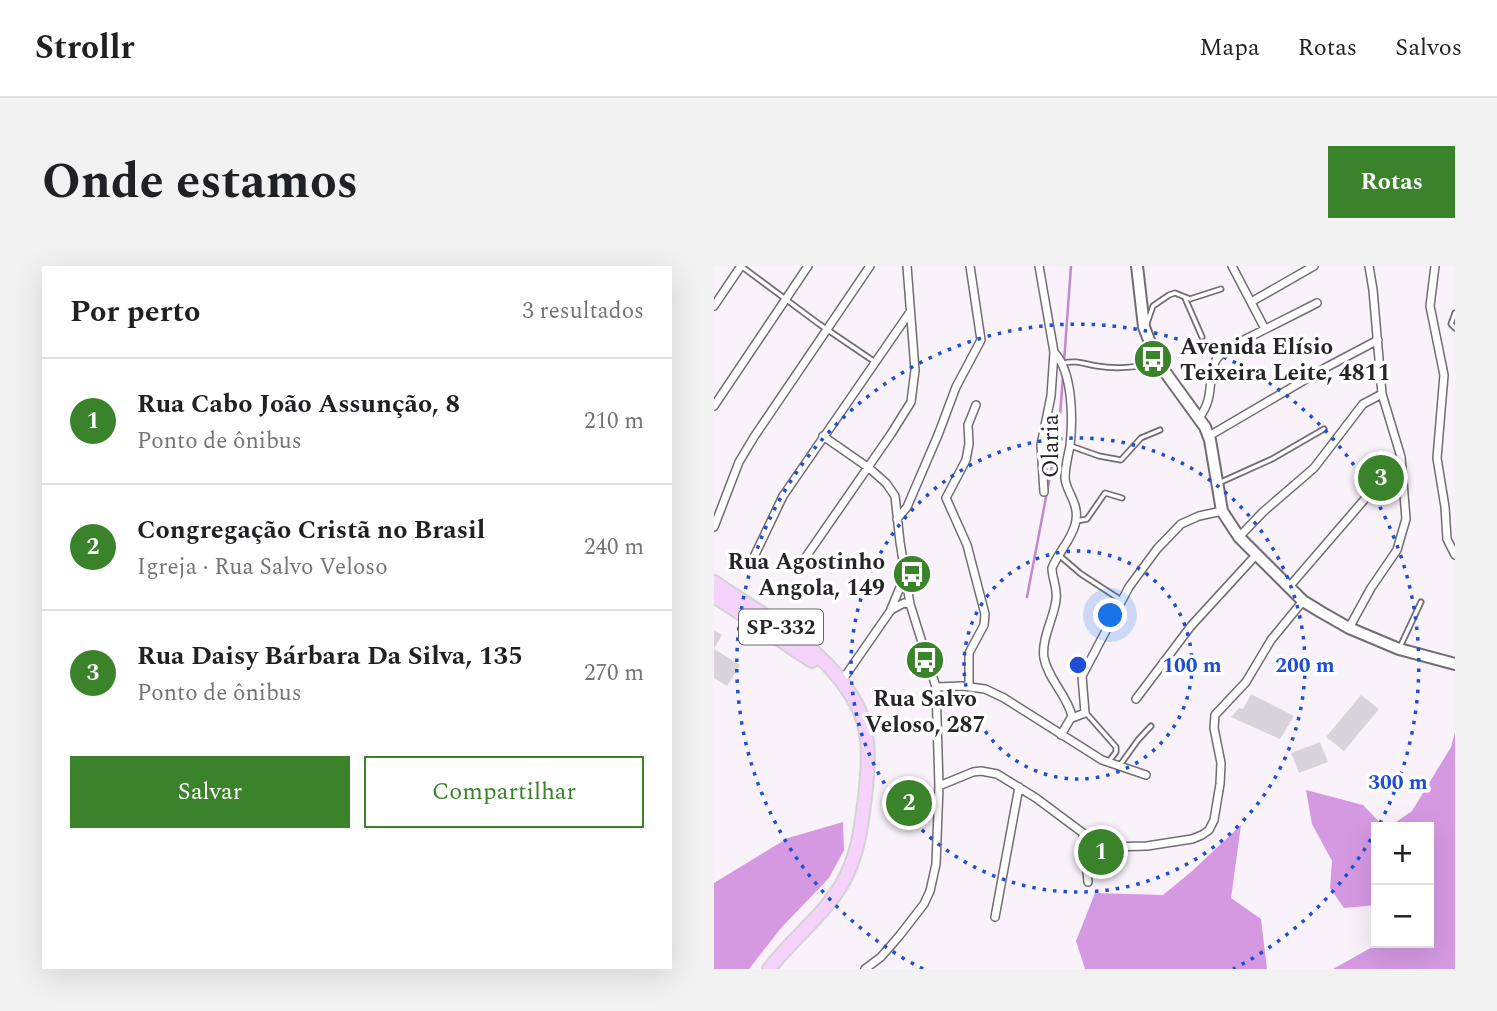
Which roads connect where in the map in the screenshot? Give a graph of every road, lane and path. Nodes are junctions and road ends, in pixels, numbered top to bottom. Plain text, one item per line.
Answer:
1 (741, 266) edge
2 (808, 266) edge
3 (870, 266) edge
4 (907, 266) edge
5 (970, 266) edge
6 (1038, 266) edge
7 (1138, 266) edge
8 (1232, 266) edge
9 (1314, 266) edge
10 (1369, 266) edge
11 (1434, 266) edge
12 (1221, 289) dead end
13 (1185, 298) junction
14 (785, 299) junction
15 (1251, 302) junction
16 (1317, 303) dead end
17 (714, 306) edge
18 (911, 312) junction
19 (1455, 313) edge
20 (1144, 327) junction
21 (1265, 329) junction
22 (1455, 329) edge
23 (827, 330) junction
24 (1202, 337) dead end
25 (1378, 340) junction
26 (1054, 352) junction
27 (1157, 361) junction
28 (875, 362) junction
29 (1063, 363) junction
30 (1382, 394) junction
31 (714, 405) edge
32 (976, 405) dead end
33 (1199, 418) junction
34 (1324, 429) dead end
35 (1160, 430) dead end
36 (823, 436) junction
37 (1209, 436) junction
38 (1070, 446) junction
39 (1401, 457) junction
40 (869, 468) junction
41 (1216, 484) junction
42 (1044, 492) dead end
43 (1122, 498) dead end
44 (1222, 511) junction
45 (897, 519) junction
46 (1076, 521) junction
47 (714, 527) edge
48 (1239, 537) junction
49 (1059, 555) junction
50 (1256, 555) junction
51 (1455, 555) edge
52 (753, 559) dead end
53 (803, 561) dead end
54 (905, 575) junction
55 (714, 582) edge
56 (1289, 587) junction
57 (714, 596) edge
58 (1121, 600) junction
59 (1303, 601) junction
60 (1421, 602) dead end
61 (910, 604) junction
62 (891, 610) junction
63 (1349, 628) junction
64 (1399, 649) junction
65 (1455, 664) edge
66 (841, 682) junction
67 (969, 686) junction
68 (936, 687) junction
69 (1136, 699) dead end
70 (1085, 712) junction
71 (1072, 718) junction
72 (1151, 726) dead end
73 (1061, 735) junction
74 (1108, 762) junction
75 (1119, 767) junction
76 (1146, 775) dead end
77 (939, 786) junction
78 (1019, 787) junction
79 (1083, 833) junction
80 (1088, 882) dead end
81 (995, 917) dead end
82 (769, 969) edge
83 (865, 969) edge

1 - 14 lane
1 - 17 street
2 - 14 street
3 - 23 street
4 - 18 street
5 - 45 street
6 - 26 street
7 - 20 main road
8 - 15 street
9 - 15 street
10 - 25 street
11 - 51 street
12 - 13 lane
13 - 20 lane
13 - 24 lane
14 - 23 lane
14 - 31 street
15 - 21 street
16 - 21 street
18 - 28 street
18 - 40 street
19 - 22 lane
20 - 27 main road
21 - 33 street
23 - 28 lane
23 - 47 street
25 - 30 street
25 - 37 street
26 - 29 street
26 - 42 street
27 - 29 lane
27 - 33 main road
28 - 36 street
29 - 38 street, Olaria
30 - 39 street
30 - 48 street
32 - 67 street
33 - 37 main road
34 - 41 lane
35 - 38 lane
36 - 40 street
36 - 52 street
37 - 41 main road
38 - 46 street, Olaria
39 - 56 street
39 - 63 street
40 - 45 street
40 - 53 street
41 - 44 main road
43 - 46 lane
44 - 48 main road
44 - 58 street
45 - 54 street
46 - 49 street
48 - 50 main road
49 - 58 lane
49 - 71 street
50 - 56 main road
50 - 69 street
54 - 61 street
54 - 62 street
55 - 66 main road, SP-332
56 - 59 main road
57 - 66 main road, SP-332
58 - 70 street
59 - 63 main road
59 - 79 street
60 - 64 lane
61 - 62 street
61 - 68 street
62 - 66 street
63 - 64 main road
64 - 65 main road
66 - 82 main road, SP-332
67 - 68 street
67 - 73 street
68 - 77 street
70 - 71 street
70 - 74 lane
71 - 73 street
72 - 75 lane
73 - 74 street
74 - 75 street
75 - 76 street
77 - 78 street
77 - 83 street
78 - 79 street
78 - 81 street
79 - 80 street

